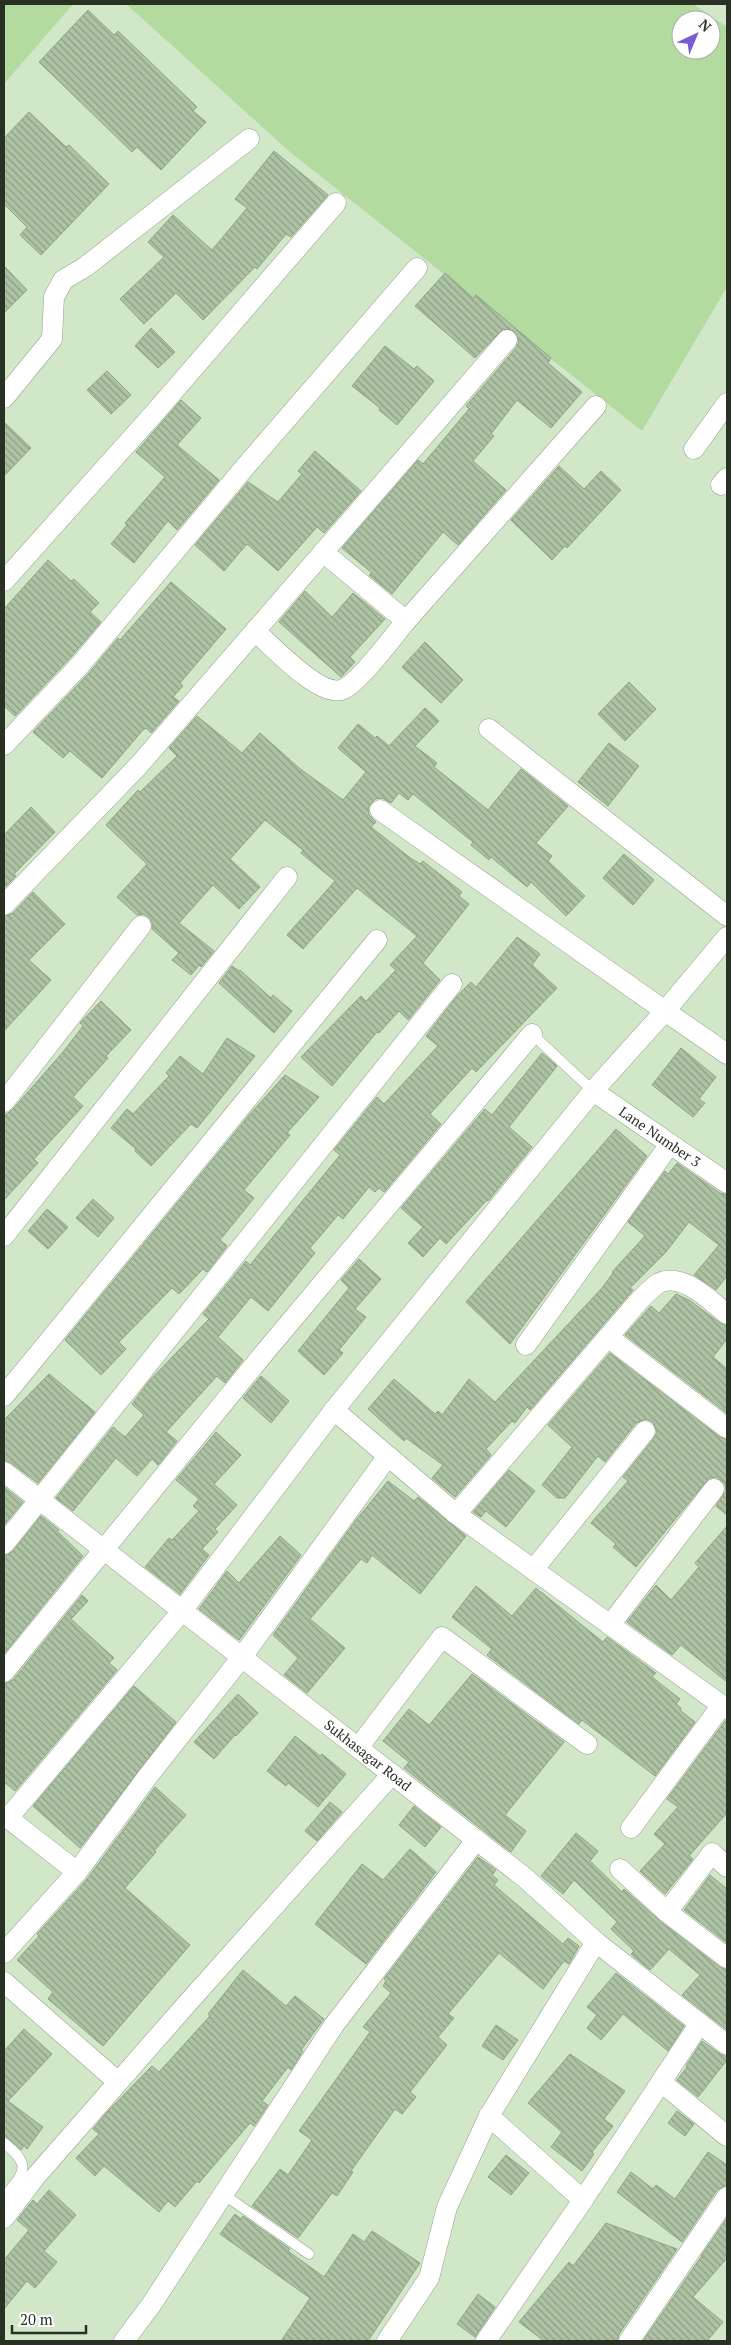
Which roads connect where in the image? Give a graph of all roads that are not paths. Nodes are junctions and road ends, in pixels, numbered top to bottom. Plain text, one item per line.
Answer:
1 (249, 138) dead end
2 (336, 203) dead end
3 (417, 268) dead end
4 (507, 340) dead end
5 (4, 398) edge
6 (727, 403) edge
7 (596, 406) dead end
8 (694, 449) dead end
9 (323, 552) junction
10 (4, 581) edge
11 (406, 621) junction
12 (255, 631) junction
13 (489, 729) dead end
14 (4, 745) edge
15 (380, 810) dead end
16 (287, 878) dead end
17 (4, 905) edge
18 (727, 916) edge
19 (141, 926) dead end
20 (727, 937) edge
21 (377, 940) dead end
22 (452, 984) dead end
23 (665, 1010) junction
24 (532, 1034) joint
25 (727, 1054) edge
26 (593, 1091) junction
27 (4, 1102) edge
28 (670, 1144) junction
29 (727, 1183) edge
30 (4, 1236) edge
31 (727, 1314) edge
32 (608, 1337) junction
33 (526, 1346) dead end
34 (4, 1396) edge
35 (334, 1410) junction
36 (727, 1428) edge
37 (645, 1431) dead end
38 (388, 1456) junction
39 (4, 1472) edge
40 (714, 1489) dead end
41 (40, 1501) junction
42 (456, 1514) junction
43 (4, 1544) edge
44 (103, 1549) junction
45 (533, 1570) junction
46 (182, 1611) junction
47 (610, 1625) junction
48 (242, 1658) junction
49 (4, 1672) edge
50 (725, 1707) edge
51 (587, 1744) dead end
52 (358, 1748) junction
53 (392, 1774) junction
54 (6, 1817) edge
55 (631, 1828) dead end
56 (476, 1840) junction
57 (727, 1867) edge
58 (620, 1869) dead end
59 (77, 1872) junction
60 (667, 1912) junction
61 (596, 1942) junction
62 (4, 1953) edge
63 (727, 1958) edge
64 (4, 1982) edge
65 (700, 2023) junction
66 (727, 2045) edge
67 (118, 2082) junction
68 (661, 2082) junction
69 (489, 2116) junction
70 (727, 2136) edge
71 (4, 2142) edge
72 (223, 2194) junction
73 (4, 2197) edge
74 (727, 2197) edge
75 (583, 2200) junction
76 (4, 2218) edge
77 (309, 2254) dead end
78 (124, 2341) edge
79 (387, 2341) edge
80 (486, 2341) edge
81 (629, 2341) edge

1 - 5 street
2 - 10 street
3 - 14 street
4 - 9 street
6 - 8 street
7 - 11 street
9 - 11 street
9 - 12 street
11 - 12 street
12 - 17 street
13 - 18 street
15 - 23 street
16 - 30 street
19 - 27 street
20 - 23 street
21 - 34 street
22 - 41 street
23 - 25 street
23 - 26 street
24 - 26 lane
24 - 44 street
26 - 28 street, Lane Number 3
26 - 35 street
28 - 29 street, Lane Number 3
28 - 33 street
31 - 32 street
32 - 36 street
32 - 42 street
35 - 38 street
35 - 46 street
37 - 45 street
38 - 42 street
38 - 48 street
39 - 41 street, Sukhasagar Road
40 - 47 street
41 - 43 street
41 - 44 street, Sukhasagar Road
42 - 45 street
44 - 46 street, Sukhasagar Road
44 - 49 street
45 - 47 street
46 - 48 street, Sukhasagar Road
46 - 54 street
47 - 50 street
48 - 52 street, Sukhasagar Road
48 - 59 street
50 - 55 street
51 - 52 street
52 - 53 street, Sukhasagar Road
53 - 56 street, Sukhasagar Road
53 - 67 street
54 - 59 street
56 - 61 street, Sukhasagar Road
56 - 72 street
57 - 60 street
58 - 60 street
59 - 62 street
60 - 63 street
61 - 65 street, Sukhasagar Road
61 - 69 street
64 - 67 street
65 - 66 street, Sukhasagar Road
65 - 68 street
67 - 76 street
68 - 70 street
68 - 75 street
69 - 75 street
69 - 79 street
71 - 73 lane
72 - 77 lane
72 - 78 street
74 - 81 street
75 - 80 street

